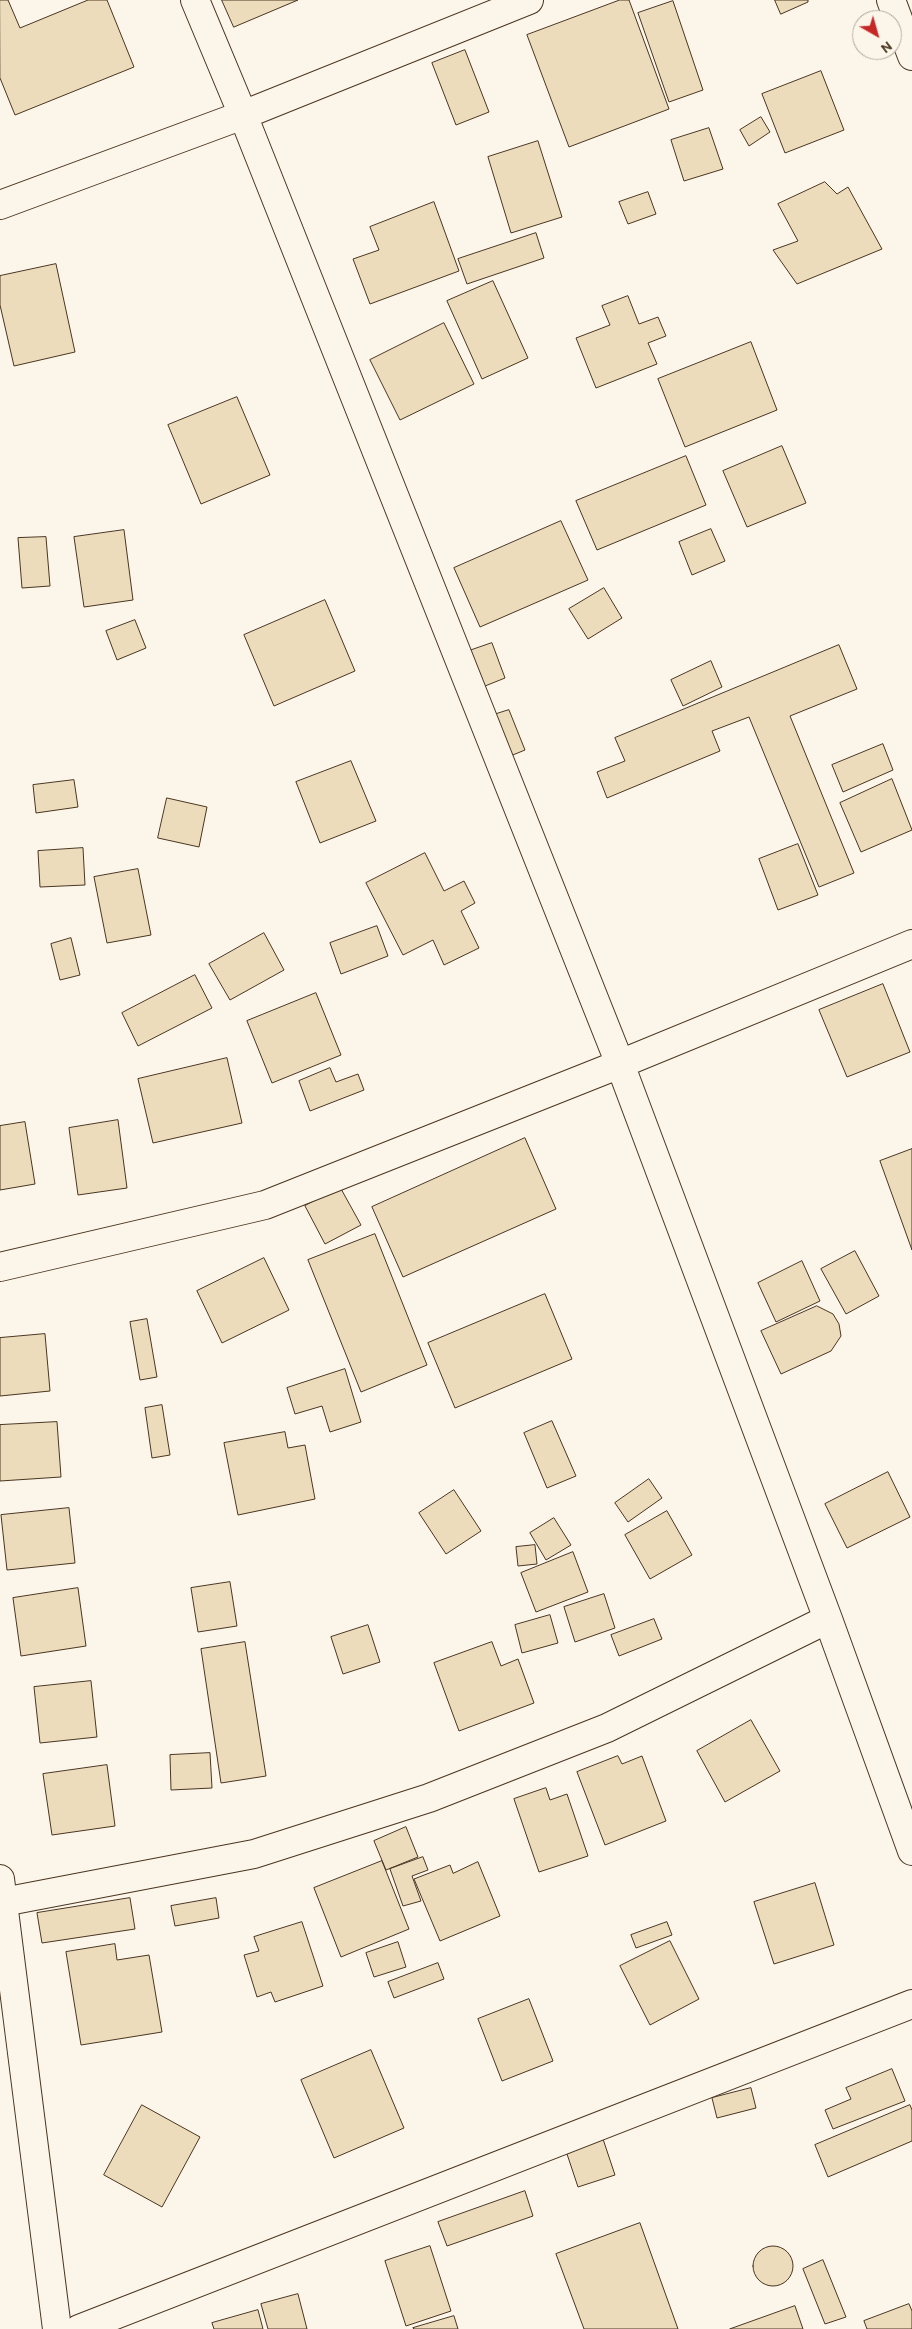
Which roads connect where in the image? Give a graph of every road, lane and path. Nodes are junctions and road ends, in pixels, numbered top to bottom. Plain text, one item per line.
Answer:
1 (195, 0) edge
2 (529, 0) edge
3 (891, 0) edge
4 (912, 56) edge
5 (243, 115) junction
6 (0, 205) edge
7 (912, 944) edge
8 (620, 1064) junction
9 (0, 1267) edge
10 (828, 1619) junction
11 (912, 1851) edge
12 (2, 1890) edge
13 (912, 2004) edge
14 (57, 2329) edge
15 (79, 2329) edge

1 - 5 street
2 - 5 street
3 - 4 street
5 - 6 street
5 - 8 street
7 - 8 street
8 - 9 street
8 - 10 street
10 - 11 street
10 - 12 street
12 - 14 street
13 - 15 street

